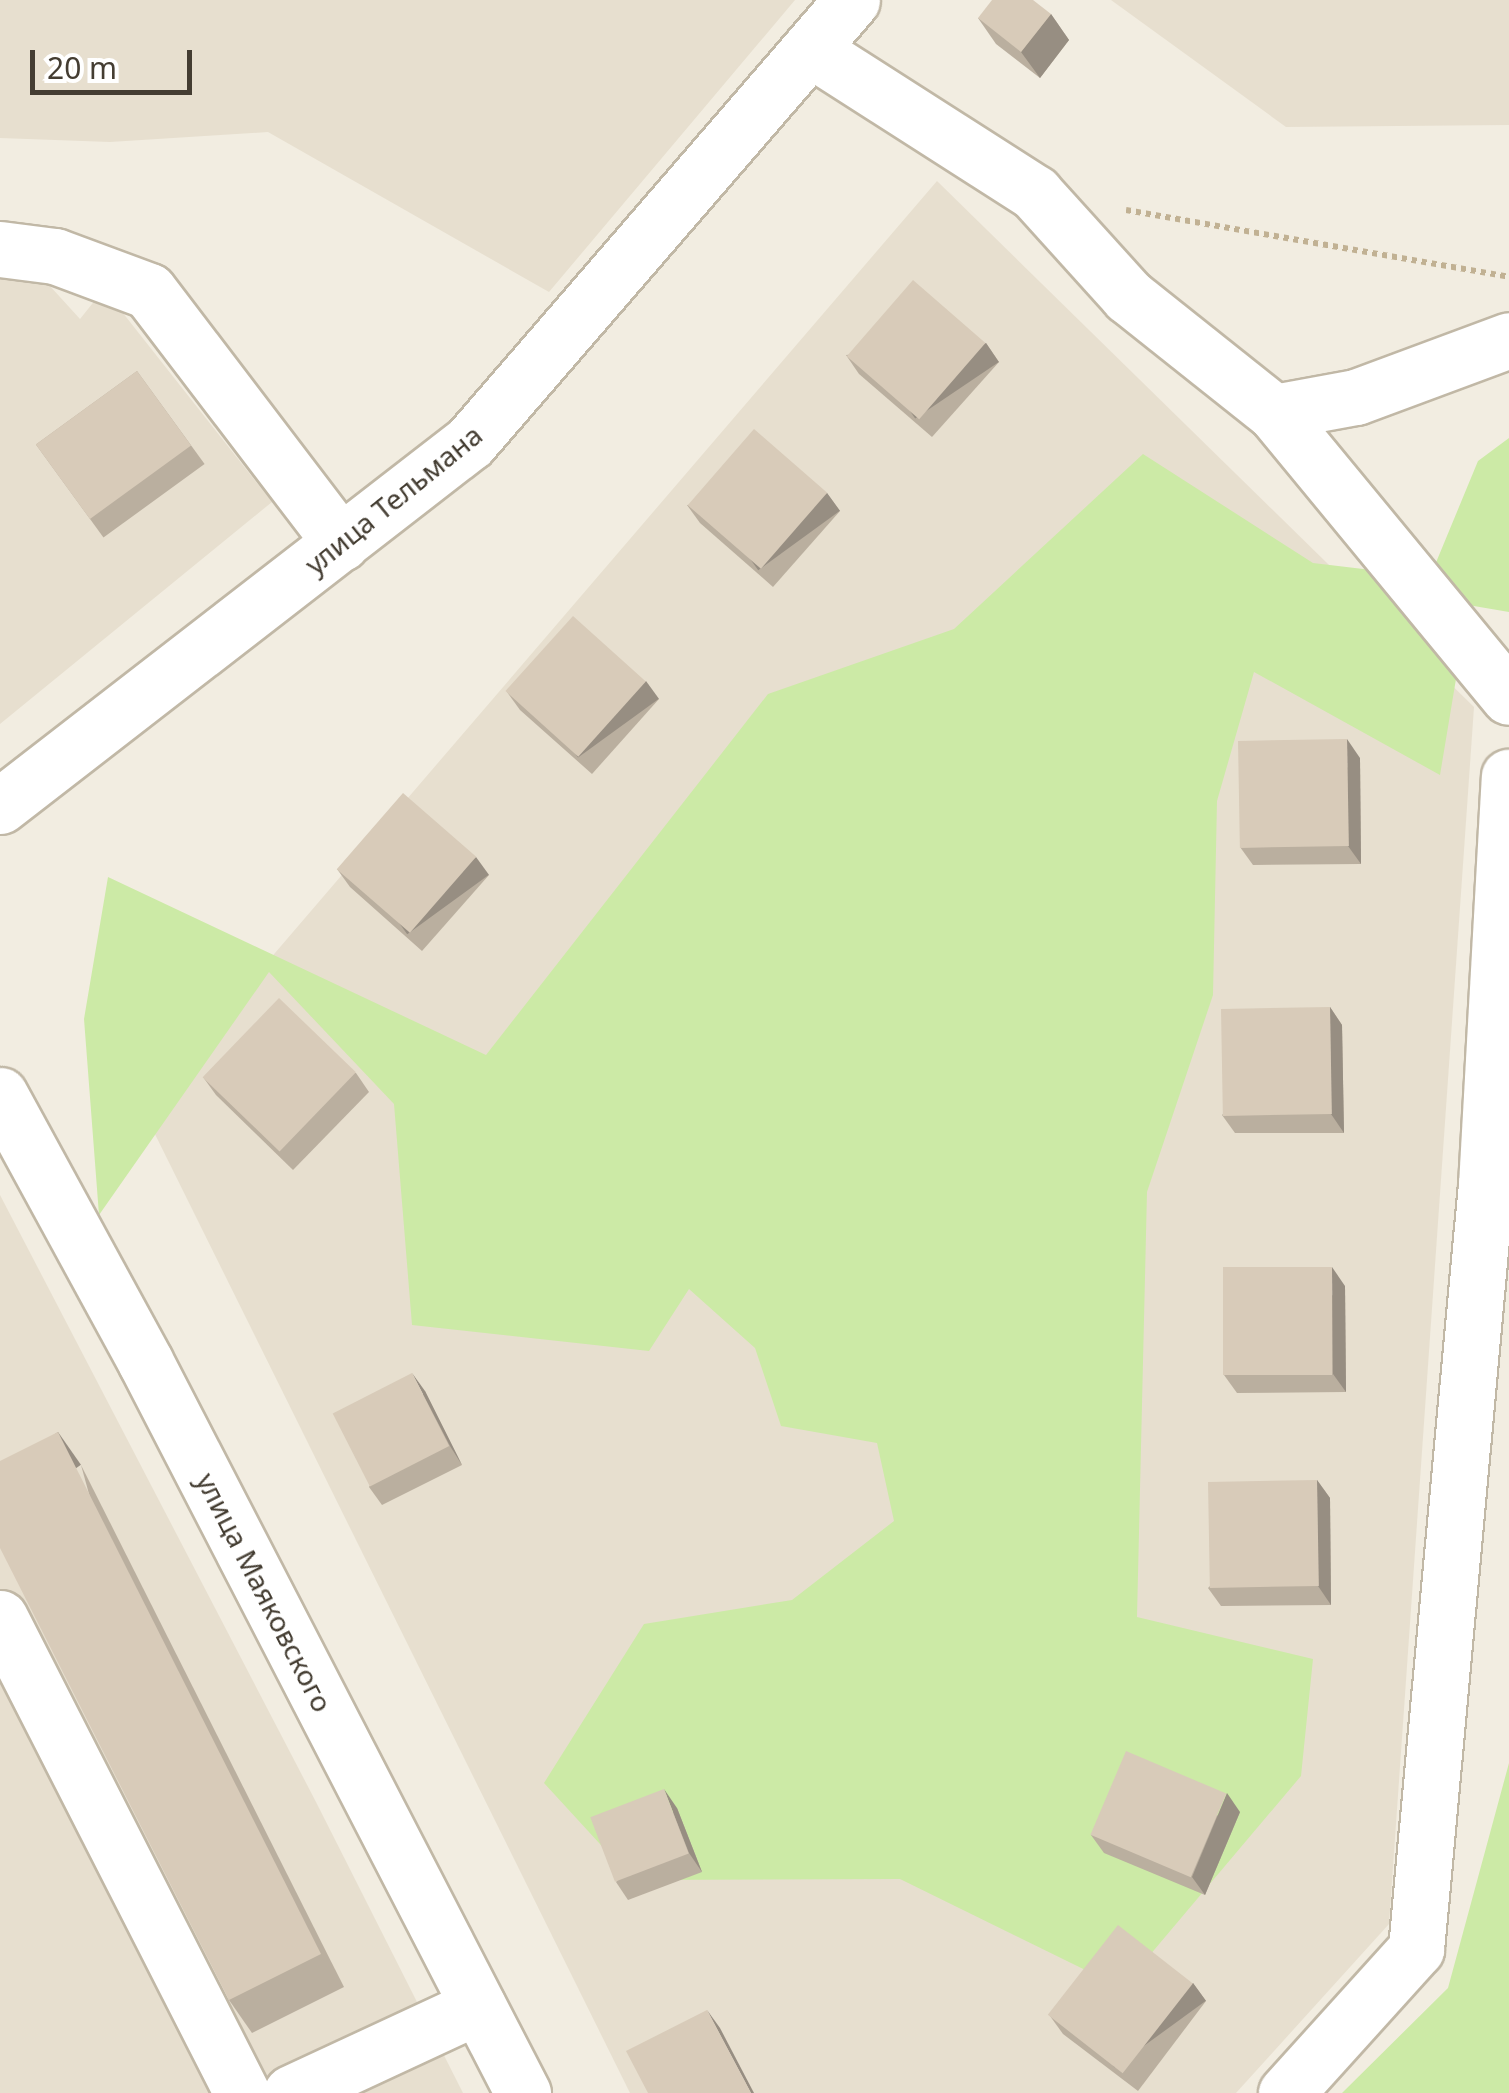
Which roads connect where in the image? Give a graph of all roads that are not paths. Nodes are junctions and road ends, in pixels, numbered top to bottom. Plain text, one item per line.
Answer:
1 (852, 0) edge
2 (810, 50) junction
3 (0, 249) edge
4 (1509, 340) edge
5 (1274, 412) junction
6 (341, 543) junction
7 (1509, 697) edge
8 (1509, 778) edge
9 (0, 806) edge
10 (0, 1095) edge
11 (0, 1618) edge
12 (478, 2006) junction
13 (242, 2093) edge
14 (291, 2093) edge
15 (523, 2093) edge
16 (1286, 2093) edge

1 - 2 street, улица Тельмана
2 - 5 street
2 - 6 street, улица Тельмана
3 - 6 street
4 - 5 street
5 - 7 street
6 - 9 street, улица Тельмана
8 - 16 street
10 - 12 street, улица Маяковского
11 - 13 street
12 - 14 street
12 - 15 street, улица Маяковского

